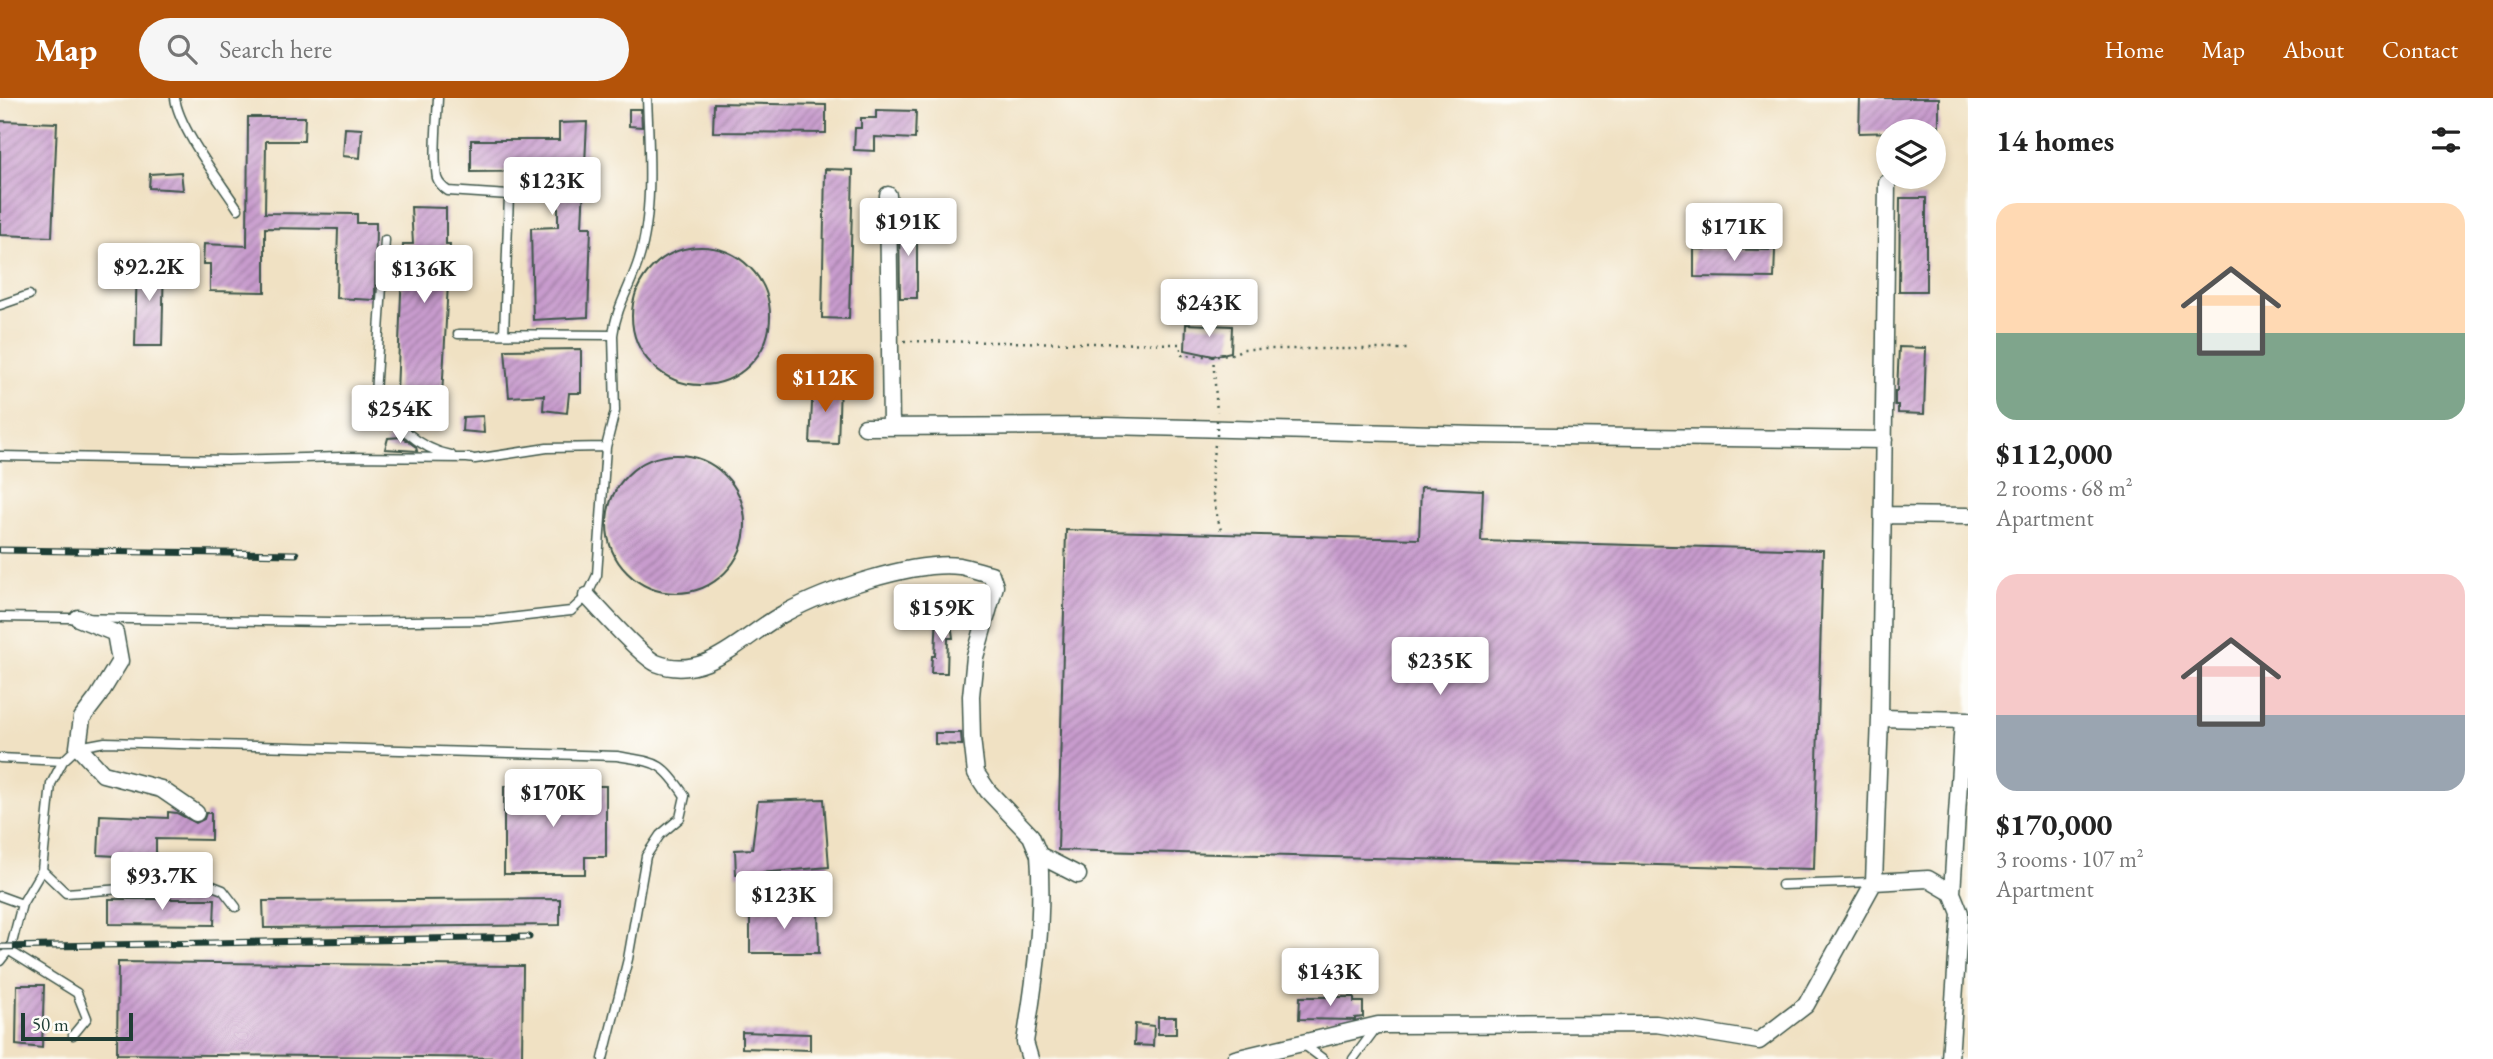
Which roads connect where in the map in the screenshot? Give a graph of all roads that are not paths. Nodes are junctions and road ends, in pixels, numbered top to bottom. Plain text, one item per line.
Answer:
1 (175, 98) edge
2 (438, 98) edge
3 (647, 98) edge
4 (1887, 189) edge
5 (888, 195) dead end
6 (238, 209) dead end
7 (385, 240) dead end
8 (29, 295) dead end
9 (0, 305) edge
10 (458, 334) dead end
11 (504, 334) junction
12 (614, 335) junction
13 (865, 427) dead end
14 (891, 427) junction
15 (1884, 440) junction
16 (606, 447) junction
17 (0, 456) edge
18 (471, 458) junction
19 (1883, 514) junction
20 (1968, 516) edge
21 (587, 596) junction
22 (0, 617) edge
23 (78, 618) junction
24 (1881, 718) junction
25 (1966, 720) edge
26 (78, 747) junction
27 (0, 758) edge
28 (63, 761) junction
29 (195, 813) dead end
30 (1039, 855) junction
31 (42, 870) junction
32 (1078, 875) dead end
33 (1874, 882) junction
34 (1782, 885) dead end
35 (1952, 893) junction
36 (0, 896) edge
37 (22, 904) junction
38 (236, 908) dead end
39 (8, 950) junction
40 (0, 961) edge
41 (1378, 1025) junction
42 (73, 1035) dead end
43 (1301, 1043) junction
44 (603, 1059) edge
45 (1030, 1059) edge
46 (1235, 1059) edge
47 (1323, 1059) edge
48 (1353, 1059) edge
49 (1950, 1059) edge

1 - 6 lane
2 - 11 lane
3 - 12 lane
4 - 15 street
5 - 14 street
7 - 18 lane
8 - 9 lane
10 - 11 lane
11 - 12 lane
12 - 16 lane
13 - 14 street
14 - 15 street
15 - 19 street
16 - 18 lane
16 - 21 lane
17 - 18 lane
19 - 20 street
19 - 24 street
21 - 23 lane
21 - 30 street
22 - 23 lane
23 - 26 street
24 - 25 street
24 - 33 street
25 - 35 street
26 - 28 lane
26 - 29 street
26 - 44 lane
27 - 28 lane
28 - 31 lane
30 - 32 street
30 - 45 street
31 - 37 lane
31 - 38 lane
33 - 34 lane
33 - 35 street
33 - 41 street
35 - 49 street
36 - 37 lane
37 - 39 lane
39 - 40 lane
39 - 42 lane
41 - 43 street
41 - 48 lane
43 - 46 street
43 - 47 lane

